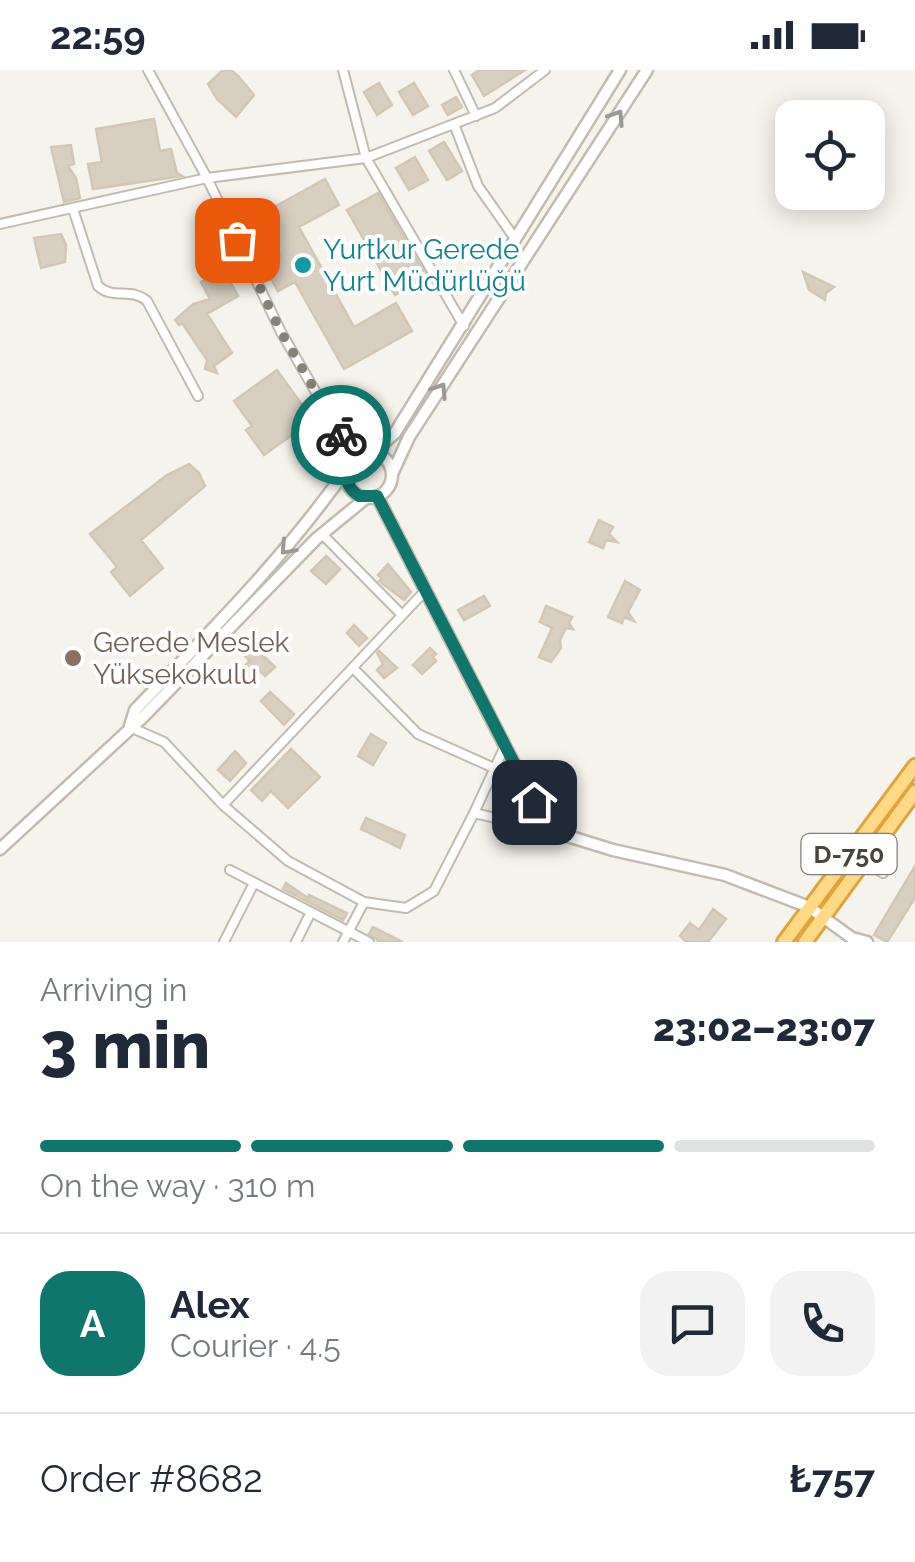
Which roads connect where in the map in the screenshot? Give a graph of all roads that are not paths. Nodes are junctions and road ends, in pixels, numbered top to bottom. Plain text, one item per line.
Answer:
1 (148, 70) edge
2 (343, 70) edge
3 (454, 70) edge
4 (545, 70) edge
5 (620, 70) edge
6 (647, 70) edge
7 (476, 116) junction
8 (454, 124) junction
9 (366, 158) junction
10 (207, 178) junction
11 (72, 209) junction
12 (0, 224) edge
13 (516, 240) junction
14 (464, 326) junction
15 (198, 396) dead end
16 (373, 452) junction
17 (354, 458) junction
18 (346, 470) junction
19 (392, 474) junction
20 (372, 497) junction
21 (322, 534) junction
22 (426, 591) junction
23 (402, 616) junction
24 (353, 668) junction
25 (130, 727) junction
26 (505, 746) junction
27 (915, 766) edge
28 (494, 768) junction
29 (915, 792) edge
30 (223, 805) junction
31 (474, 812) junction
32 (548, 830) junction
33 (0, 850) edge
34 (864, 861) junction
35 (230, 870) dead end
36 (883, 873) dead end
37 (254, 883) junction
38 (364, 902) junction
39 (809, 907) junction
40 (311, 912) junction
41 (822, 918) junction
42 (349, 932) junction
43 (224, 942) edge
44 (296, 942) edge
45 (344, 942) edge
46 (369, 942) edge
47 (784, 942) edge
48 (805, 942) edge
49 (867, 942) edge

1 - 10 street
2 - 9 street
3 - 7 street
4 - 7 street
5 - 13 street
19 -> 6 street
7 - 8 street
8 - 9 street
8 - 13 street
9 - 10 street
9 - 14 street
10 - 11 street
10 - 17 street
11 - 12 street
11 - 15 street
13 - 14 street
14 - 16 street
16 - 17 street
16 - 19 street
17 - 18 street
18 - 20 street
18 -> 25 street
19 - 20 street
20 - 21 street
20 - 22 street
21 - 23 street
21 - 25 street
22 - 23 street
22 - 26 street
23 - 24 street
24 - 28 street
24 - 30 street
25 - 30 street
25 - 33 street
26 - 28 street
26 - 32 street
27 - 39 highway, D-750
28 - 31 street
29 - 34 highway
30 - 38 street
31 - 32 street
31 - 38 street
32 - 39 street
34 - 36 street
34 - 41 highway
35 - 37 street
37 - 40 street
37 - 43 street
38 - 42 street
39 - 41 street
39 - 47 highway, D-750
40 - 42 street
40 - 44 street
41 - 48 highway
41 - 49 street
42 - 45 street
42 - 46 street

